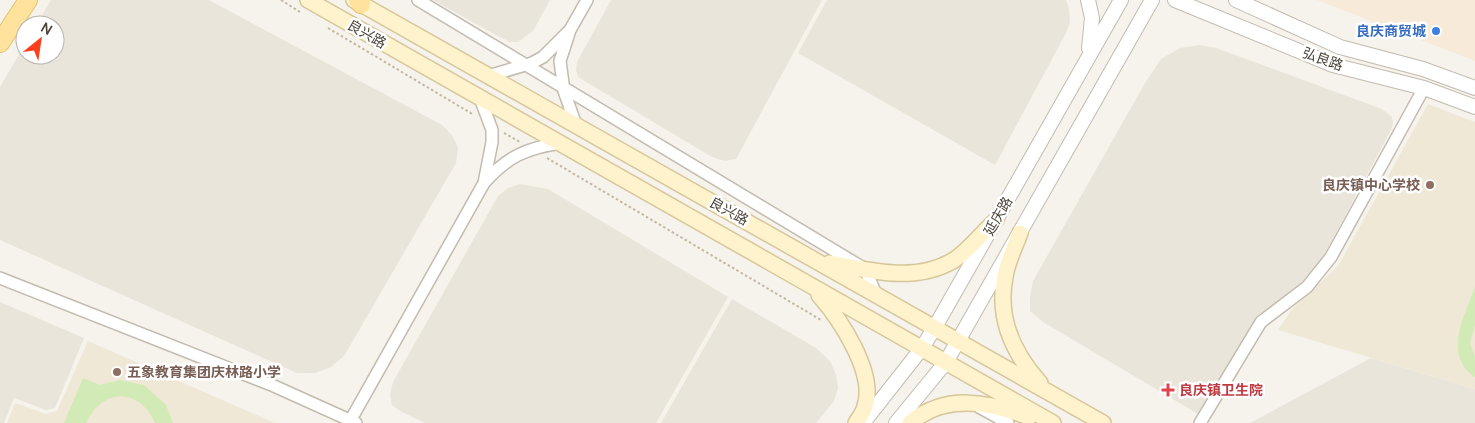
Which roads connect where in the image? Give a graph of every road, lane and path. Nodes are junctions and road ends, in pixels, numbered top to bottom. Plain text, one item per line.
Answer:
1 (28, 0) edge
2 (281, 0) edge
3 (418, 0) edge
4 (586, 0) edge
5 (1088, 0) edge
6 (1121, 0) edge
7 (1152, 0) edge
8 (1175, 0) edge
9 (1236, 0) edge
10 (357, 1) edge
11 (307, 7) edge
12 (323, 25) dead end
13 (570, 30) junction
14 (0, 43) edge
15 (1086, 62) junction
16 (526, 65) junction
17 (488, 76) junction
18 (564, 88) junction
19 (1424, 88) junction
20 (1475, 88) edge
21 (480, 98) junction
22 (1475, 107) edge
23 (490, 124) junction
24 (576, 125) junction
25 (560, 144) junction
26 (532, 149) junction
27 (484, 182) junction
28 (996, 220) junction
29 (1020, 233) junction
30 (816, 260) junction
31 (865, 269) junction
32 (0, 278) edge
33 (812, 286) junction
34 (876, 294) junction
35 (823, 322) dead end
36 (935, 327) junction
37 (958, 341) junction
38 (922, 348) junction
39 (946, 362) junction
40 (1047, 391) junction
41 (970, 402) junction
42 (352, 422) edge
43 (856, 423) edge
44 (864, 423) edge
45 (896, 423) edge
46 (910, 423) edge
47 (1008, 423) edge
48 (1044, 423) edge
49 (1053, 423) edge
50 (1103, 423) edge
51 (1200, 423) edge

1 - 14 main road
2 - 11 path
3 - 16 street
4 - 13 street
5 - 15 street
6 - 15 street, 延庆路
7 - 29 street, 延庆路
8 - 19 street, 弘良路
9 - 20 street, 弘良路
10 - 17 main road, 良兴路
11 - 21 main road, 良兴路
12 - 23 path
13 - 16 street
13 - 18 street
15 - 28 street, 延庆路
16 - 17 street
16 - 18 street
17 - 24 main road, 良兴路
18 - 24 street
18 - 31 street
19 - 22 street, 弘良路
19 - 51 street
21 - 23 street
21 - 25 main road, 良兴路
23 - 26 path
23 - 27 street
24 - 30 main road, 良兴路
25 - 26 street
25 - 33 main road, 良兴路
26 - 27 street
26 - 35 path
27 - 42 street
28 - 31 main road
28 - 36 street, 延庆路
29 - 37 street, 延庆路
29 - 40 main road
30 - 31 main road
30 - 34 main road, 良兴路
31 - 34 street
32 - 42 street
33 - 38 main road, 良兴路
33 - 43 main road
34 - 36 main road, 良兴路
36 - 37 main road, 良兴路
36 - 38 street, 延庆路
37 - 39 street, 延庆路
37 - 40 main road, 良兴路
38 - 39 main road, 良兴路
38 - 44 street, 延庆路
39 - 45 street, 延庆路
39 - 49 main road, 良兴路
40 - 50 main road, 良兴路
41 - 46 main road
41 - 47 street
41 - 48 main road

